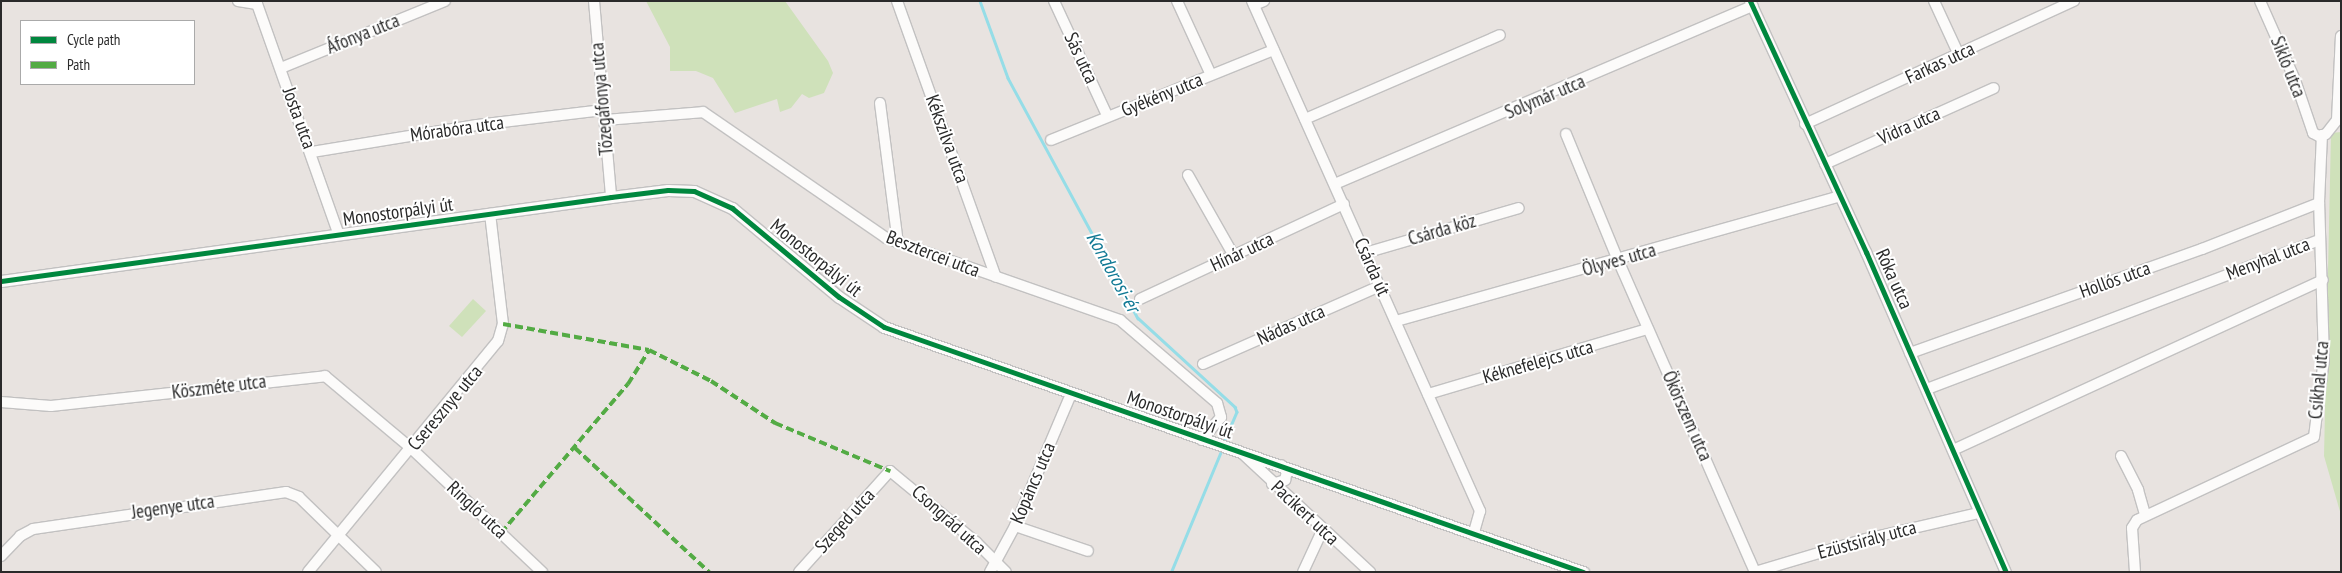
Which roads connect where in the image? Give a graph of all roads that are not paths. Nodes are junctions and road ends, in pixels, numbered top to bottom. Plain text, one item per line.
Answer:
1 (238, 1) edge
2 (445, 1) edge
3 (594, 1) edge
4 (898, 1) edge
5 (1054, 1) edge
6 (1177, 1) edge
7 (1934, 1) edge
8 (2074, 1) edge
9 (2260, 1) edge
10 (257, 3) edge
11 (1257, 3) edge
12 (1752, 4) edge
13 (1500, 35) dead end
14 (2341, 36) edge
15 (1274, 50) junction
16 (1959, 55) junction
17 (281, 68) junction
18 (1211, 76) junction
19 (1994, 88) dead end
20 (880, 103) dead end
21 (604, 115) junction
22 (1107, 115) junction
23 (1305, 119) junction
24 (1805, 124) junction
25 (2337, 127) edge
26 (1566, 134) dead end
27 (2318, 134) junction
28 (1052, 140) dead end
29 (312, 152) junction
30 (1825, 164) junction
31 (1188, 175) dead end
32 (1335, 184) junction
33 (1840, 196) junction
34 (611, 197) junction
35 (2319, 203) junction
36 (1344, 204) junction
37 (1519, 208) dead end
38 (490, 214) junction
39 (339, 235) junction
40 (2319, 240) junction
41 (898, 244) junction
42 (1365, 252) junction
43 (1234, 256) junction
44 (1618, 260) junction
45 (996, 277) junction
46 (2323, 280) junction
47 (1, 281) edge
48 (1380, 286) junction
49 (1140, 299) dead end
50 (1396, 321) junction
51 (1648, 330) junction
52 (1910, 353) junction
53 (1203, 364) dead end
54 (1927, 389) junction
55 (1071, 394) junction
56 (1428, 394) junction
57 (1, 402) edge
58 (1202, 440) junction
59 (412, 448) junction
60 (1953, 450) junction
61 (1242, 453) junction
62 (2121, 456) dead end
63 (1281, 465) junction
64 (890, 470) joint
65 (1272, 484) junction
66 (1979, 513) junction
67 (2145, 515) junction
68 (1015, 526) junction
69 (1322, 531) junction
70 (1473, 535) junction
71 (340, 536) junction
72 (1088, 551) dead end
73 (1, 556) edge
74 (993, 569) edge
75 (1369, 571) edge
76 (308, 572) edge
77 (376, 572) edge
78 (542, 572) edge
79 (799, 572) edge
80 (1006, 572) edge
81 (1303, 572) edge
82 (1583, 572) edge
83 (1755, 572) edge
84 (2006, 572) edge
85 (2135, 572) edge

1 - 10 street
2 - 17 street, Áfonya utca
3 - 21 street, Tőzegáfonya utca
4 - 45 street, Kékszilva utca
5 - 22 street, Sás utca
6 - 18 street
7 - 16 street
8 - 16 street, Farkas utca
9 - 27 street, Sikló utca
10 - 17 street, Josta utca
11 - 15 street, Csárda út
12 - 24 street, Róka utca
12 - 32 street, Solymár utca
13 - 23 street
14 - 25 street
15 - 18 street, Gyékény utca
15 - 23 street, Csárda út
16 - 24 street, Farkas utca
17 - 29 street, Josta utca
18 - 22 street, Gyékény utca
19 - 30 street, Vidra utca
20 - 41 street
21 - 29 street, Mórabóra utca
21 - 34 street, Tőzegáfonya utca
21 - 41 street, Besztercei utca
22 - 28 street, Gyékény utca
23 - 32 street, Csárda út
24 - 30 street, Róka utca
25 - 27 street
26 - 44 street, Ökörszem utca
27 - 35 street, Csíkhal utca
29 - 39 street, Josta utca
30 - 33 street, Róka utca
31 - 43 street
32 - 36 street, Csárda út
33 - 44 street, Ölyves utca
33 - 52 street, Róka utca
34 - 38 street, Monostorpályi út
34 - 55 street, Monostorpályi út
35 - 40 street, Csíkhal utca
35 - 52 street, Hollós utca
36 - 42 street, Csárda út
36 - 43 street, Hínár utca
37 - 42 street, Csárda köz
38 - 39 street, Monostorpályi út
38 - 59 street, Cseresznye utca
39 - 47 street, Monostorpályi út
40 - 46 street, Csíkhal utca
40 - 54 street, Menyhal utca
41 - 45 street, Besztercei utca
42 - 48 street, Csárda út
43 - 49 street, Hínár utca
44 - 50 street, Ölyves utca
44 - 51 street, Ökörszem utca
45 - 58 street, Besztercei utca
46 - 60 street
46 - 67 street, Csíkhal utca
48 - 50 street, Csárda út
48 - 53 street, Nádas utca
50 - 56 street, Csárda út
51 - 56 street, Kéknefelejcs utca
51 - 83 street, Ökörszem utca
52 - 54 street, Róka utca
54 - 60 street, Róka utca
55 - 58 street, Monostorpályi út
55 - 68 street, Kopáncs utca
56 - 70 street, Csárda út
57 - 59 street, Köszméte utca
58 - 61 street, Monostorpályi út
59 - 71 street, Cseresznye utca
59 - 78 street, Ringló utca
60 - 66 street, Róka utca
61 - 63 street, Monostorpályi út
61 - 65 street, Pacikert utca
62 - 67 street
63 - 65 street
63 - 70 street, Monostorpályi út
64 - 74 street, Csongrád utca
64 - 79 street, Szeged utca
65 - 69 street, Pacikert utca
66 - 83 street, Ezüstsirály utca
66 - 84 street, Róka utca
67 - 85 street
68 - 72 street
68 - 74 street, Kopáncs utca
69 - 75 street, Pacikert utca
69 - 81 street
70 - 82 street, Monostorpályi út
71 - 73 street, Jegenye utca
71 - 76 street, Cseresznye utca
71 - 77 street, Jegenye utca
74 - 80 street, Csongrád utca

